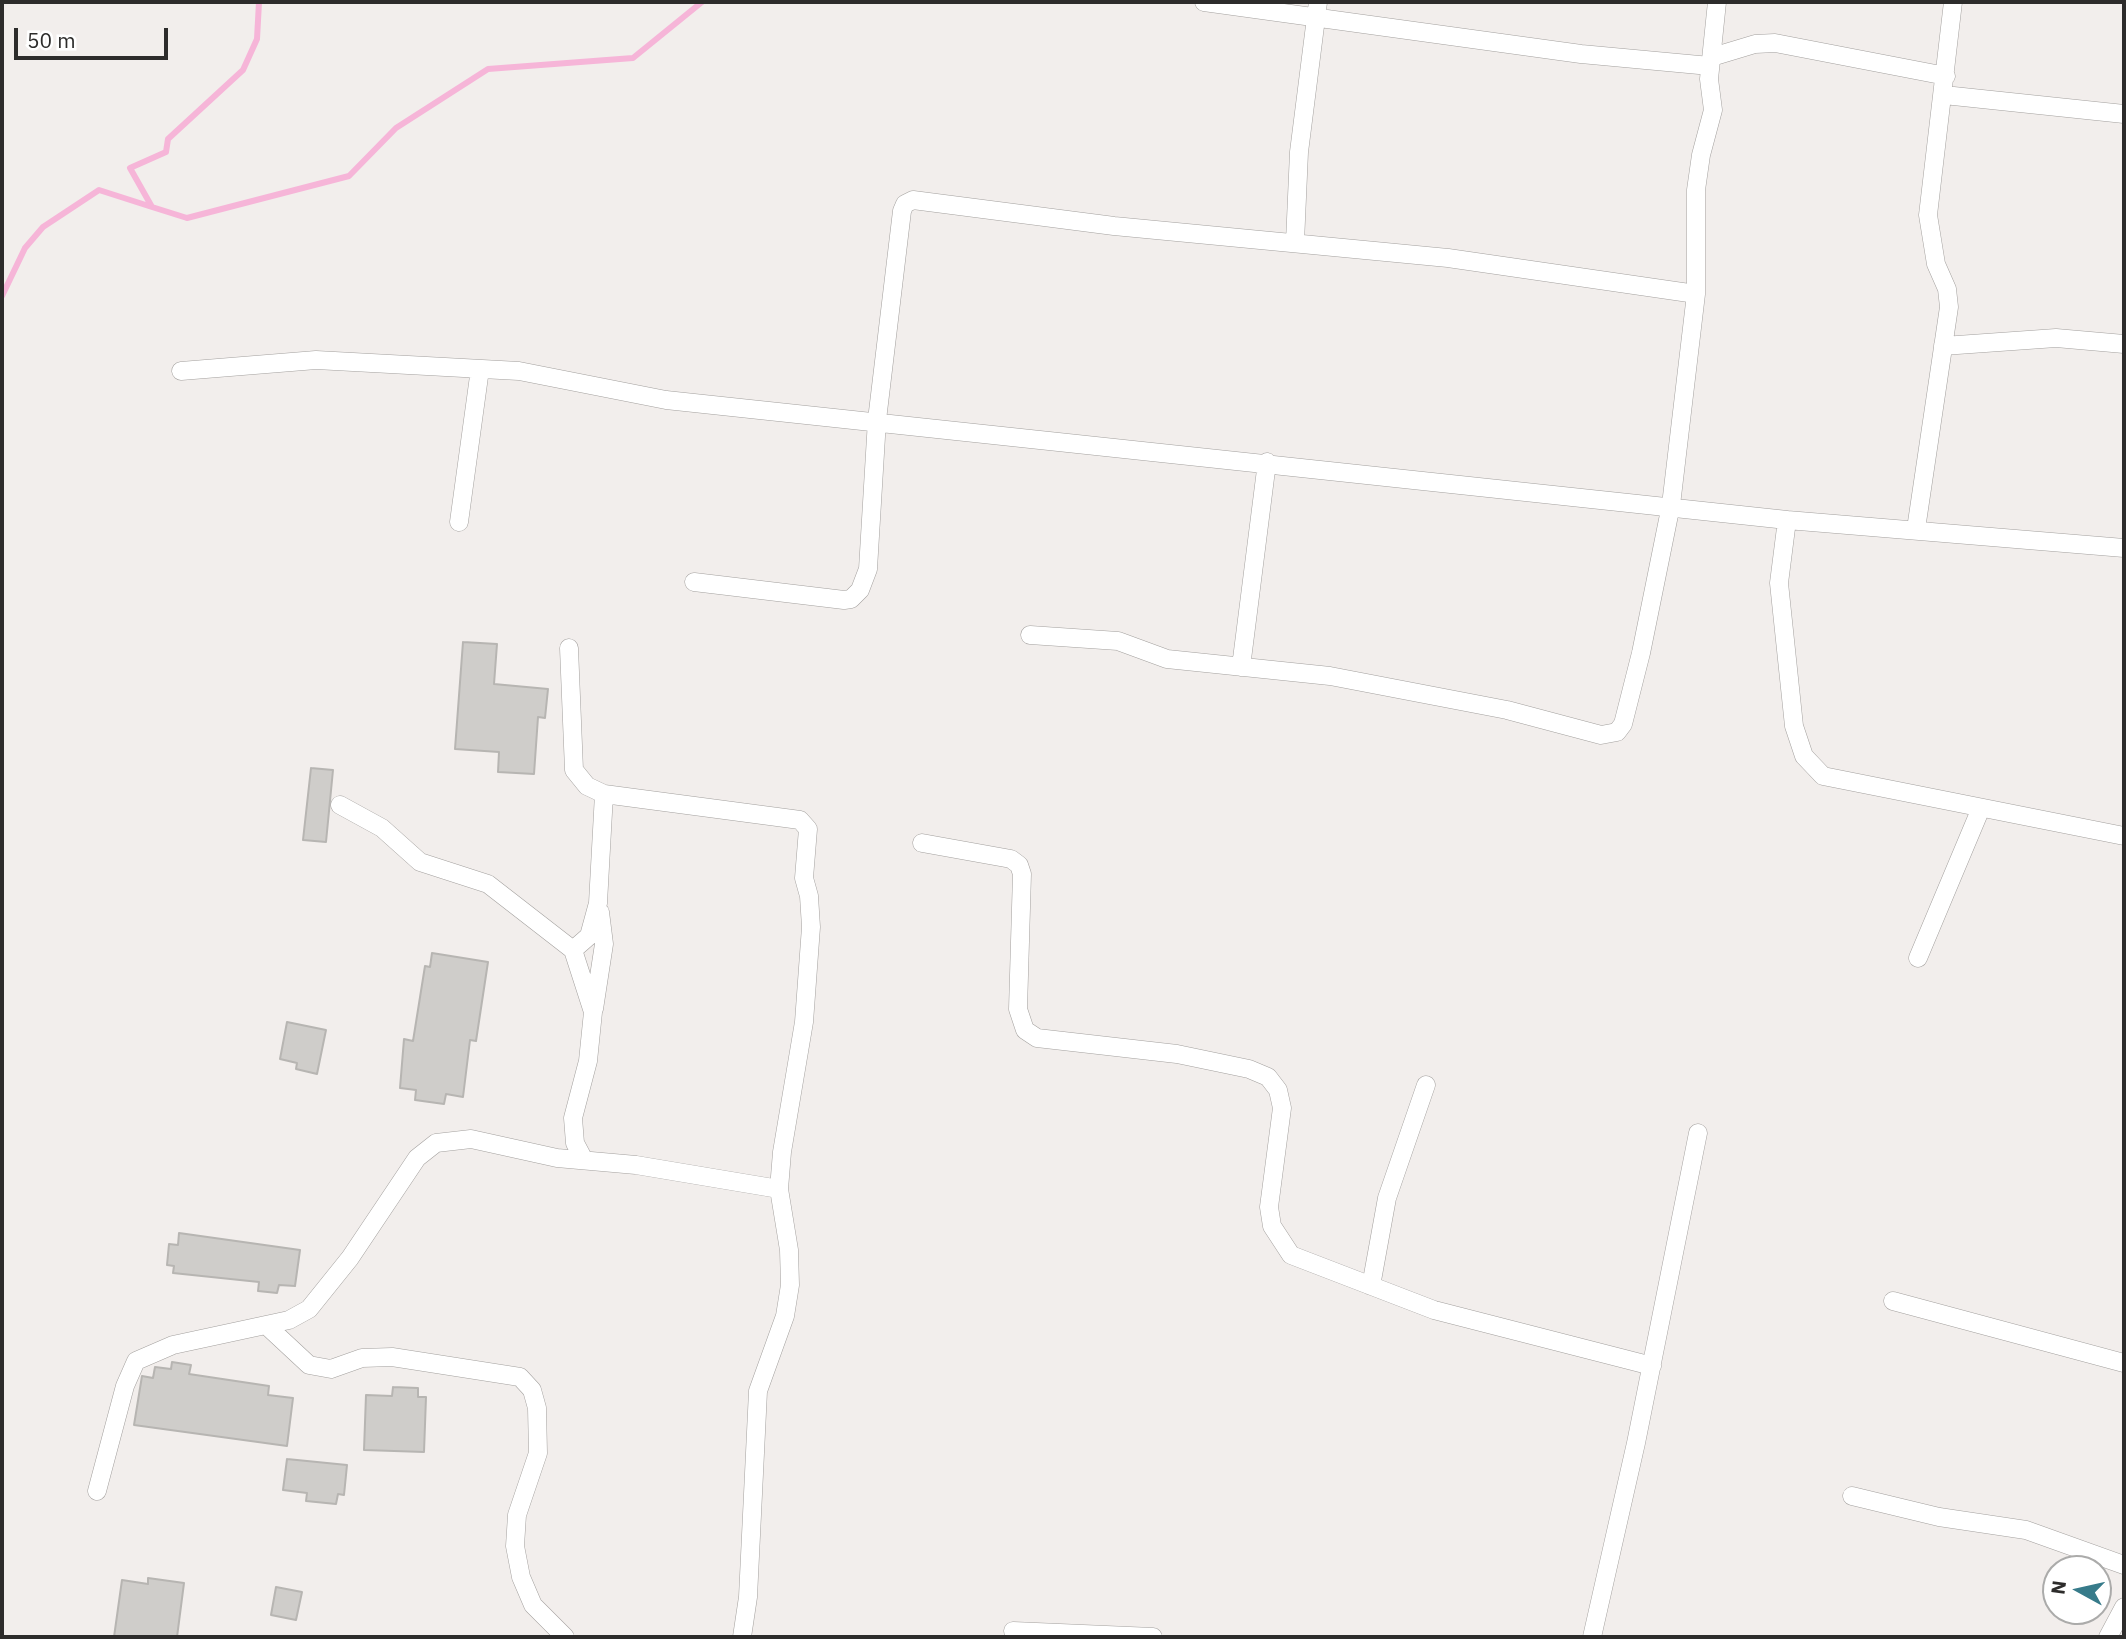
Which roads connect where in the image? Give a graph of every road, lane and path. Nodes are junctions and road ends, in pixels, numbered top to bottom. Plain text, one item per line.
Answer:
1 (1204, 2) edge
2 (1717, 2) edge
3 (1953, 2) edge
4 (1317, 10) edge
5 (1711, 62) junction
6 (1945, 76) junction
7 (1944, 96) junction
8 (2124, 114) edge
9 (1295, 242) junction
10 (1696, 294) junction
11 (2124, 344) edge
12 (1943, 345) junction
13 (480, 369) junction
14 (181, 371) dead end
15 (877, 420) junction
16 (1267, 462) junction
17 (1671, 505) junction
18 (1787, 520) junction
19 (459, 522) dead end
20 (1916, 529) junction
21 (2124, 548) edge
22 (694, 582) dead end
23 (1030, 635) dead end
24 (569, 648) dead end
25 (1241, 667) junction
26 (604, 794) junction
27 (340, 805) dead end
28 (1981, 808) junction
29 (2124, 836) edge
30 (922, 843) dead end
31 (598, 904) junction
32 (573, 950) junction
33 (1918, 957) dead end
34 (593, 1012) junction
35 (1426, 1085) dead end
36 (1698, 1133) dead end
37 (584, 1160) junction
38 (779, 1189) junction
39 (1371, 1286) junction
40 (1893, 1301) dead end
41 (266, 1325) junction
42 (2124, 1363) edge
43 (1652, 1366) junction
44 (97, 1491) dead end
45 (1852, 1496) dead end
46 (2124, 1565) edge
47 (2124, 1612) edge
48 (1013, 1631) dead end
49 (565, 1637) edge
50 (742, 1637) edge
51 (1153, 1637) edge
52 (1592, 1637) edge
53 (2108, 1637) edge

1 - 4 street
2 - 5 street
3 - 6 street
4 - 5 street
4 - 9 street
5 - 6 street
5 - 10 street
6 - 7 street
7 - 8 street
7 - 12 street
9 - 10 street
9 - 15 street
10 - 17 street
11 - 12 street
12 - 20 street
13 - 14 street
13 - 15 street
13 - 19 street
15 - 16 street
15 - 22 street
16 - 17 street
16 - 25 street
17 - 18 street
17 - 25 street
18 - 20 street
18 - 28 street
20 - 21 street
23 - 25 street
24 - 26 street
26 - 31 street
26 - 38 street
27 - 32 street
28 - 29 street
28 - 33 street
30 - 39 street
31 - 32 street
31 - 34 street
32 - 34 street
34 - 37 street
35 - 39 street
36 - 43 street
37 - 38 street
37 - 41 street
38 - 50 street
39 - 43 street
40 - 42 street
41 - 44 street
41 - 49 street
43 - 52 street
45 - 46 street
47 - 53 street
48 - 51 street

